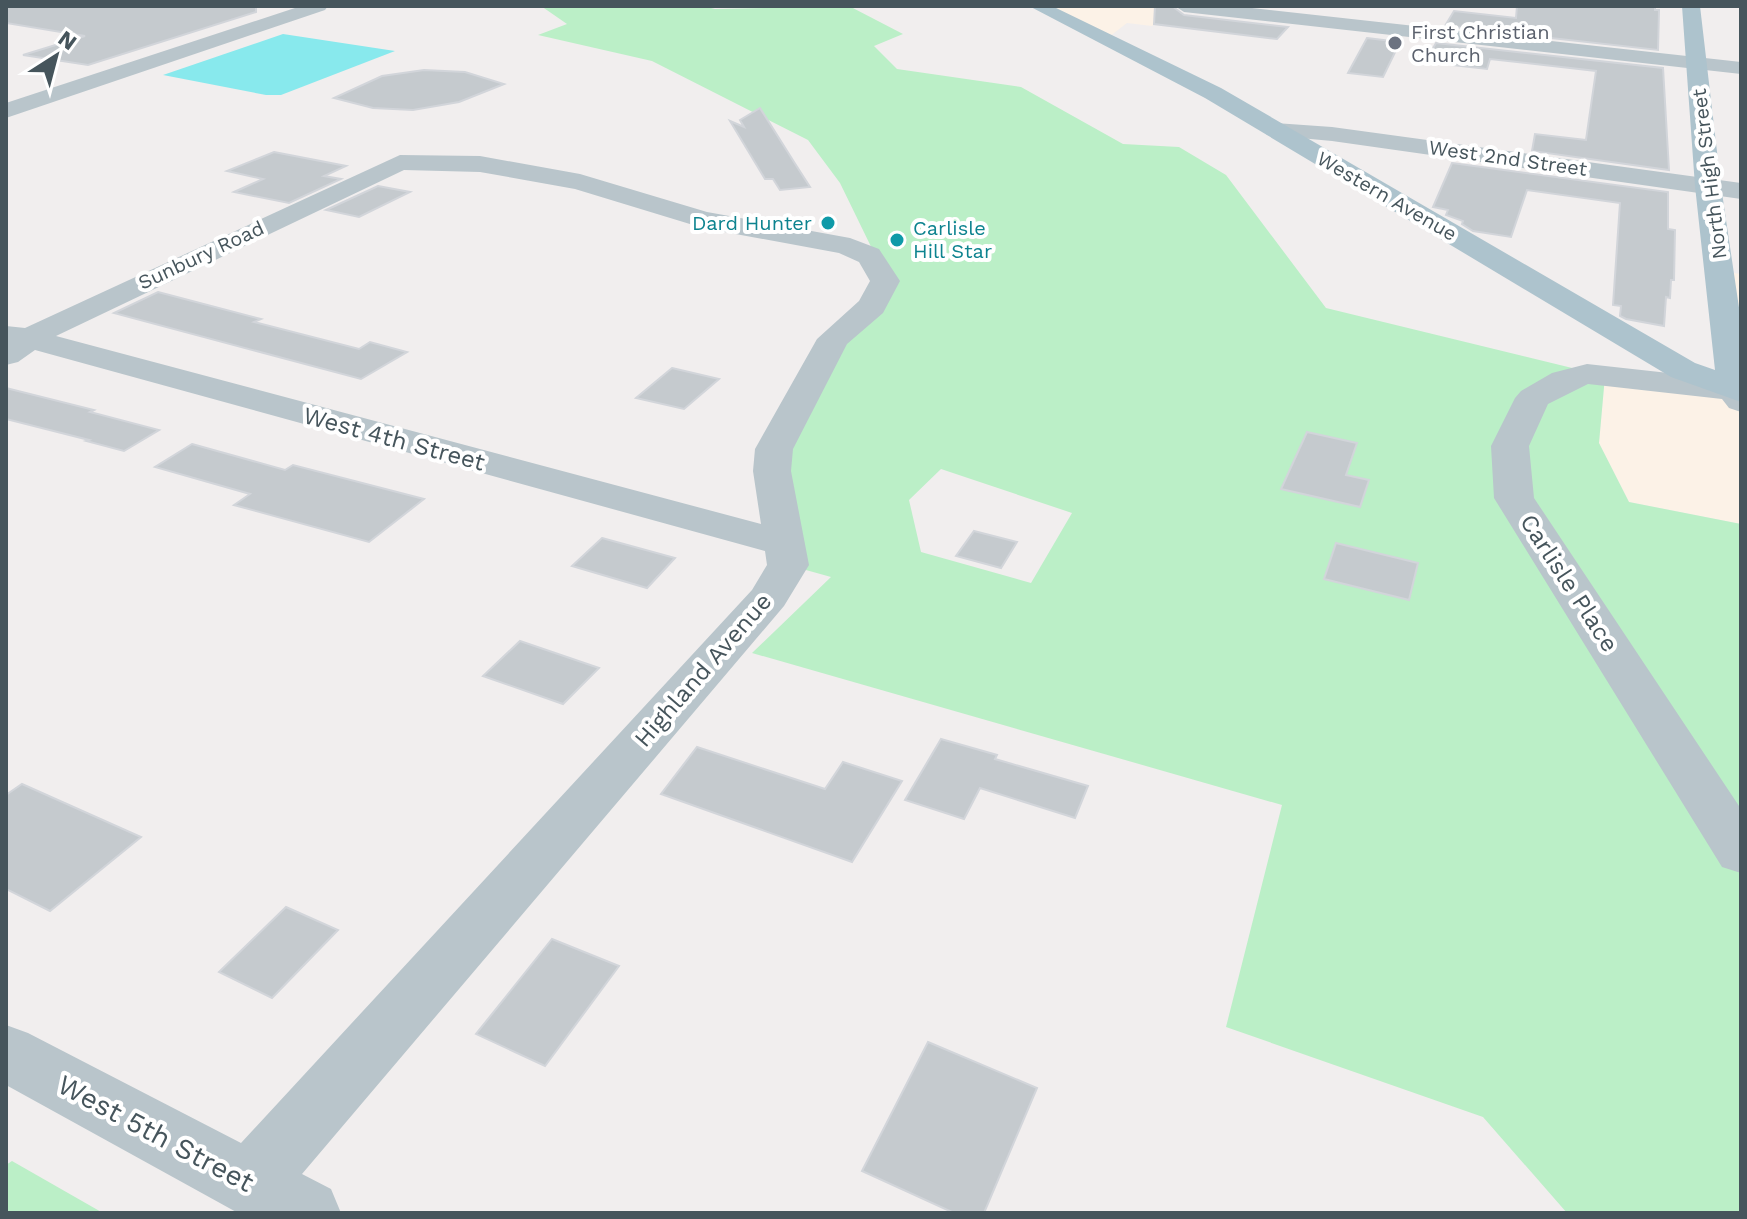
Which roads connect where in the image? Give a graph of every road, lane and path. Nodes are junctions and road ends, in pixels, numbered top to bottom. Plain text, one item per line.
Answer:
1 (319, 6) edge
2 (1038, 6) edge
3 (1184, 6) edge
4 (1691, 6) edge
5 (1332, 14) edge
6 (1697, 63) junction
7 (1741, 68) edge
8 (6, 111) edge
9 (1275, 130) junction
10 (400, 162) joint
11 (1708, 186) junction
12 (1741, 191) edge
13 (14, 342) edge
14 (1739, 394) edge
15 (783, 543) junction
16 (1741, 852) edge
17 (6, 1053) edge
18 (251, 1182) junction
19 (306, 1213) edge

1 - 8 street
2 - 9 main road, Western Avenue
3 - 5 street
4 - 6 main road, North High Street
5 - 6 street
6 - 7 street
6 - 11 main road, North High Street
9 - 11 street, West 2nd Street
9 - 14 main road, Western Avenue
10 - 13 street, Sunbury Road
10 - 15 street, Highland Avenue
11 - 12 street, West 2nd Street
11 - 14 main road, North High Street
13 - 15 street, West 4th Street
14 - 16 street, Carlisle Place
15 - 18 street, Highland Avenue
17 - 18 street, West 5th Street
18 - 19 street, West 5th Street

